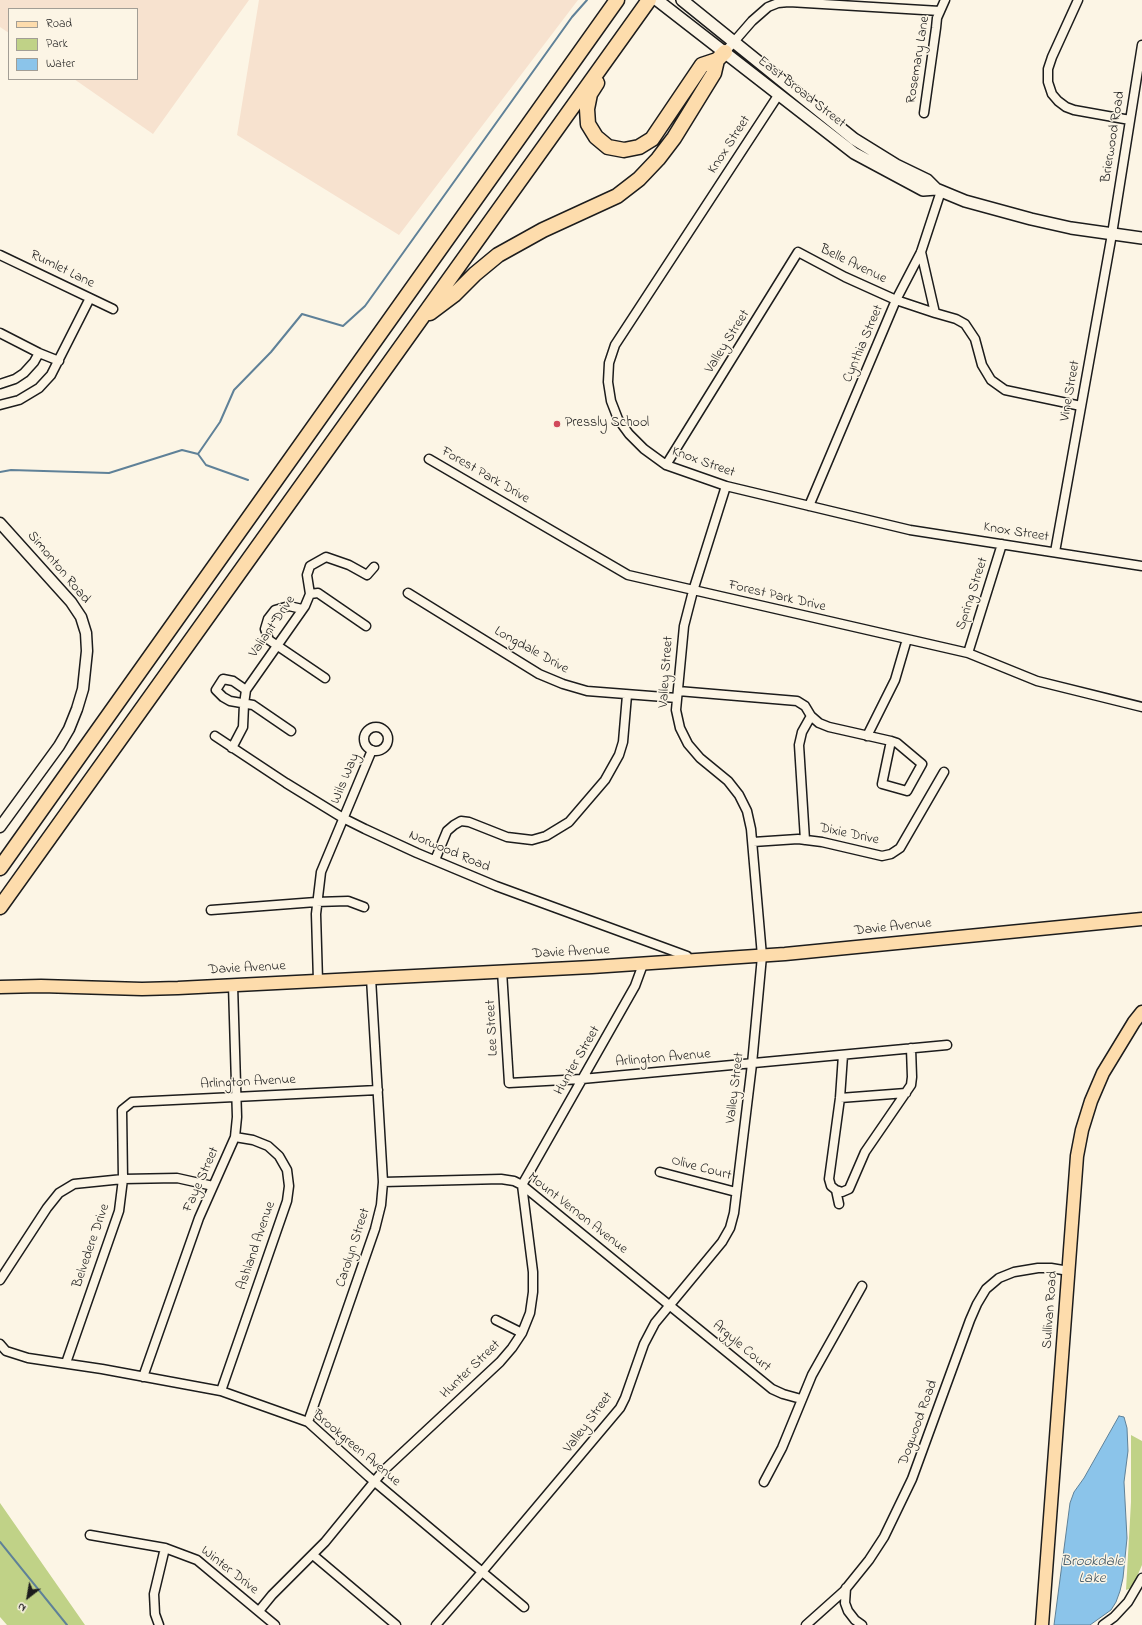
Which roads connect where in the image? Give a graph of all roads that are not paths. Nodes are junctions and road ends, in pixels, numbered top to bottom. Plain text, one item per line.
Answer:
1 (609, 0) edge
2 (617, 0) edge
3 (650, 0) edge
4 (657, 0) edge
5 (682, 0) edge
6 (945, 0) edge
7 (1078, 0) edge
8 (940, 11) junction
9 (1142, 45) edge
10 (725, 51) junction
11 (779, 94) junction
12 (545, 101) junction
13 (924, 113) dead end
14 (1130, 120) junction
15 (938, 190) junction
16 (1112, 234) junction
17 (1142, 238) edge
18 (798, 252) joint
19 (920, 252) junction
20 (0, 254) edge
21 (90, 298) junction
22 (896, 300) junction
23 (113, 309) dead end
24 (935, 313) junction
25 (419, 322) junction
26 (0, 332) edge
27 (39, 353) junction
28 (59, 361) junction
29 (0, 384) edge
30 (0, 405) edge
31 (1081, 406) junction
32 (429, 458) dead end
33 (666, 465) junction
34 (726, 486) junction
35 (809, 506) junction
36 (0, 523) edge
37 (1002, 544) junction
38 (1055, 552) junction
39 (1142, 566) edge
40 (374, 567) dead end
41 (693, 591) junction
42 (408, 593) dead end
43 (310, 594) junction
44 (302, 609) junction
45 (366, 626) dead end
46 (907, 639) junction
47 (277, 645) junction
48 (968, 653) junction
49 (325, 678) dead end
50 (246, 690) junction
51 (627, 695) junction
52 (677, 695) junction
53 (244, 704) junction
54 (1142, 707) edge
55 (811, 716) junction
56 (291, 732) dead end
57 (214, 736) dead end
58 (867, 736) junction
59 (891, 741) junction
60 (232, 748) junction
61 (372, 750) dead end
62 (944, 772) dead end
63 (343, 818) junction
64 (0, 827) edge
65 (805, 840) junction
66 (752, 842) junction
67 (435, 860) junction
68 (31, 864) junction
69 (0, 868) edge
70 (316, 902) junction
71 (0, 907) edge
72 (364, 907) dead end
73 (211, 910) dead end
74 (0, 918) edge
75 (1142, 919) edge
76 (762, 956) junction
77 (687, 960) junction
78 (642, 964) junction
79 (502, 971) junction
80 (371, 978) junction
81 (318, 981) junction
82 (233, 985) junction
83 (0, 987) edge
84 (1142, 1012) edge
85 (946, 1045) dead end
86 (911, 1048) junction
87 (842, 1055) junction
88 (752, 1064) junction
89 (582, 1079) junction
90 (509, 1084) joint
91 (378, 1090) junction
92 (906, 1092) junction
93 (236, 1097) junction
94 (840, 1098) junction
95 (122, 1110) joint
96 (235, 1137) junction
97 (660, 1172) dead end
98 (123, 1179) junction
99 (383, 1182) junction
100 (522, 1185) junction
101 (213, 1186) junction
102 (836, 1190) junction
103 (736, 1192) junction
104 (839, 1204) dead end
105 (1069, 1271) junction
106 (0, 1280) edge
107 (862, 1286) dead end
108 (669, 1304) junction
109 (496, 1320) dead end
110 (522, 1333) junction
111 (0, 1344) edge
112 (66, 1363) junction
113 (143, 1377) junction
114 (220, 1391) junction
115 (801, 1399) junction
116 (308, 1422) junction
117 (375, 1482) junction
118 (764, 1482) dead end
119 (90, 1535) dead end
120 (165, 1548) junction
121 (313, 1555) junction
122 (482, 1572) junction
123 (1142, 1578) edge
124 (846, 1588) junction
125 (524, 1607) dead end
126 (259, 1611) junction
127 (159, 1625) edge
128 (275, 1625) edge
129 (396, 1625) edge
130 (436, 1625) edge
131 (806, 1625) edge
132 (862, 1625) edge
133 (1042, 1625) edge
134 (1103, 1625) edge

1 - 12 highway
2 - 12 highway
3 - 10 highway
3 - 25 highway
4 - 10 main road, East Broad Street
5 - 10 main road, East Broad Street
6 - 8 street, Rosemary Lane
7 - 14 street
8 - 10 street
8 - 13 street, Rosemary Lane
9 - 14 street, Brierwood Road
10 - 11 main road, East Broad Street
10 - 15 main road, East Broad Street
10 - 25 highway
11 - 15 main road, East Broad Street
11 - 33 street, Knox Street
12 - 69 highway
14 - 16 street, Brierwood Road
15 - 16 main road, East Broad Street
15 - 19 street, Cynthia Street
16 - 17 main road, East Broad Street
16 - 31 street, Vine Street
18 - 22 street, Belle Avenue
18 - 33 street, Valley Street
19 - 22 street, Cynthia Street
19 - 24 street
20 - 21 street, Rumlet Lane
21 - 23 street, Rumlet Lane
21 - 28 street
22 - 24 street, Belle Avenue
22 - 35 street, Cynthia Street
24 - 31 street, Belle Avenue
25 - 68 highway
26 - 27 street
27 - 28 street
27 - 29 street
28 - 30 street
31 - 38 street, Vine Street
32 - 41 street, Forest Park Drive
33 - 34 street, Knox Street
34 - 35 street, Knox Street
34 - 41 street, Valley Street
35 - 37 street, Knox Street
36 - 64 street, Simonton Road
37 - 38 street, Knox Street
37 - 48 street, Spring Street
38 - 39 street, Knox Street
40 - 43 street, Valiant Drive
41 - 46 street, Forest Park Drive
41 - 52 street, Valley Street
42 - 51 street, Longdale Drive
43 - 44 street, Valiant Drive
43 - 45 street
44 - 47 street, Valiant Drive
44 - 47 street
46 - 48 street, Forest Park Drive
46 - 58 street
47 - 49 street
47 - 50 street, Valiant Drive
48 - 54 street, Forest Park Drive
50 - 53 street, Valiant Drive
50 - 53 street
51 - 52 street, Longdale Drive
51 - 67 street
52 - 55 street, Longdale Drive
52 - 66 street, Valley Street
53 - 56 street
53 - 60 street, Valiant Drive
55 - 58 street, Longdale Drive
55 - 65 street
57 - 60 street, Norwood Road
58 - 59 street, Longdale Drive
59 - 59 street
60 - 63 street, Norwood Road
61 - 63 street, Wils Way
62 - 65 street, Dixie Drive
63 - 67 street, Norwood Road
63 - 70 street, Wils Way
65 - 66 street, Dixie Drive
66 - 76 street, Valley Street
67 - 77 street, Norwood Road
68 - 71 highway
68 - 74 highway
70 - 72 street
70 - 73 street
70 - 81 street, Wils Way
75 - 76 main road, Davie Avenue
76 - 77 main road, Davie Avenue
76 - 88 street, Valley Street
77 - 78 main road, Davie Avenue
78 - 79 main road, Davie Avenue
78 - 89 street, Hunter Street
79 - 80 main road, Davie Avenue
79 - 90 street, Lee Street
80 - 81 main road, Davie Avenue
80 - 91 street, Carolyn Street
81 - 82 main road, Davie Avenue
82 - 83 main road, Davie Avenue
82 - 93 street, Faye Street
84 - 105 main road, Sullivan Road
85 - 86 street, Arlington Avenue
86 - 87 street, Arlington Avenue
86 - 92 street
87 - 88 street, Arlington Avenue
87 - 94 street
88 - 89 street, Arlington Avenue
88 - 103 street, Valley Street
89 - 90 street, Arlington Avenue
89 - 100 street, Hunter Street
91 - 93 street, Arlington Avenue
91 - 99 street, Carolyn Street
92 - 94 street
92 - 102 street
93 - 95 street, Arlington Avenue
93 - 96 street, Faye Street
94 - 102 street
95 - 98 street, Belvedere Drive
96 - 101 street, Faye Street
96 - 114 street, Ashland Avenue
97 - 103 street, Olive Court
98 - 101 street
98 - 106 street
98 - 112 street, Belvedere Drive
99 - 100 street, Mount Vernon Avenue
99 - 116 street, Carolyn Street
100 - 108 street, Mount Vernon Avenue
100 - 110 street, Hunter Street
101 - 113 street, Faye Street
102 - 104 street
103 - 108 street, Valley Street
105 - 124 street, Dogwood Road
105 - 133 main road, Sullivan Road
107 - 115 street
108 - 115 street, Argyle Court
108 - 122 street, Valley Street
109 - 110 street
110 - 117 street, Hunter Street
111 - 112 street, Brookgreen Avenue
112 - 113 street, Brookgreen Avenue
113 - 114 street, Brookgreen Avenue
114 - 116 street, Brookgreen Avenue
115 - 118 street
116 - 117 street, Brookgreen Avenue
117 - 121 street, Hunter Street
117 - 122 street, Brookgreen Avenue
119 - 120 street, Winter Drive
120 - 126 street, Winter Drive
120 - 127 street
121 - 126 street, Hunter Street
121 - 129 street
122 - 125 street, Brookgreen Avenue
122 - 130 street, Valley Street
123 - 134 street
124 - 131 street, Dogwood Road
124 - 132 street
126 - 128 street, Winter Drive

